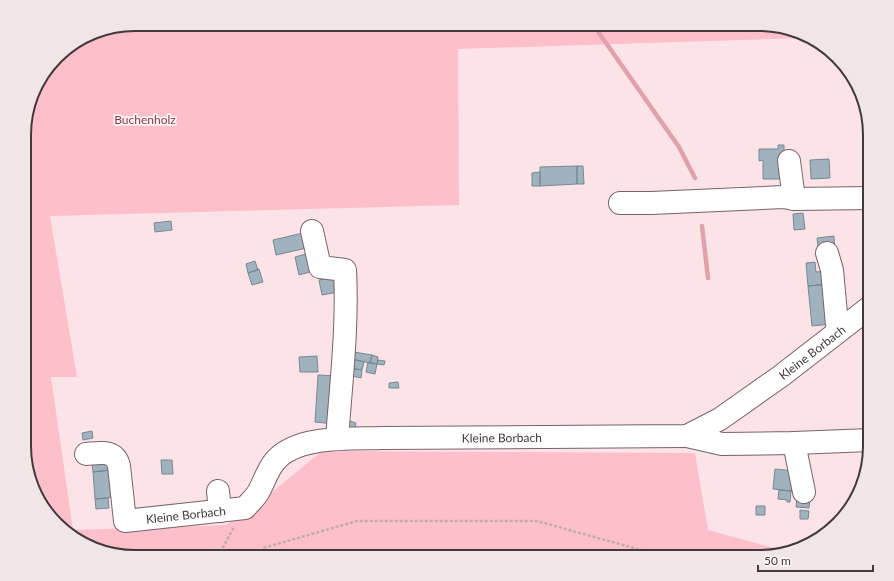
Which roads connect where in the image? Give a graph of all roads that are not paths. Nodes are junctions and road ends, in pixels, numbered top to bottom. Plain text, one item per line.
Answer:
1 (795, 167) dead end
2 (863, 198) edge
3 (794, 199) junction
4 (620, 203) dead end
5 (312, 231) dead end
6 (827, 253) dead end
7 (863, 312) edge
8 (841, 328) junction
9 (687, 436) junction
10 (337, 439) junction
11 (863, 440) edge
12 (794, 444) junction
13 (86, 454) dead end
14 (804, 492) dead end

1 - 3 street
2 - 3 street
3 - 4 street
5 - 10 street
6 - 8 street
7 - 8 street, Kleine Borbach
8 - 9 street, Kleine Borbach
9 - 10 street, Kleine Borbach
9 - 12 street
10 - 13 street, Kleine Borbach
11 - 12 street
12 - 14 street

